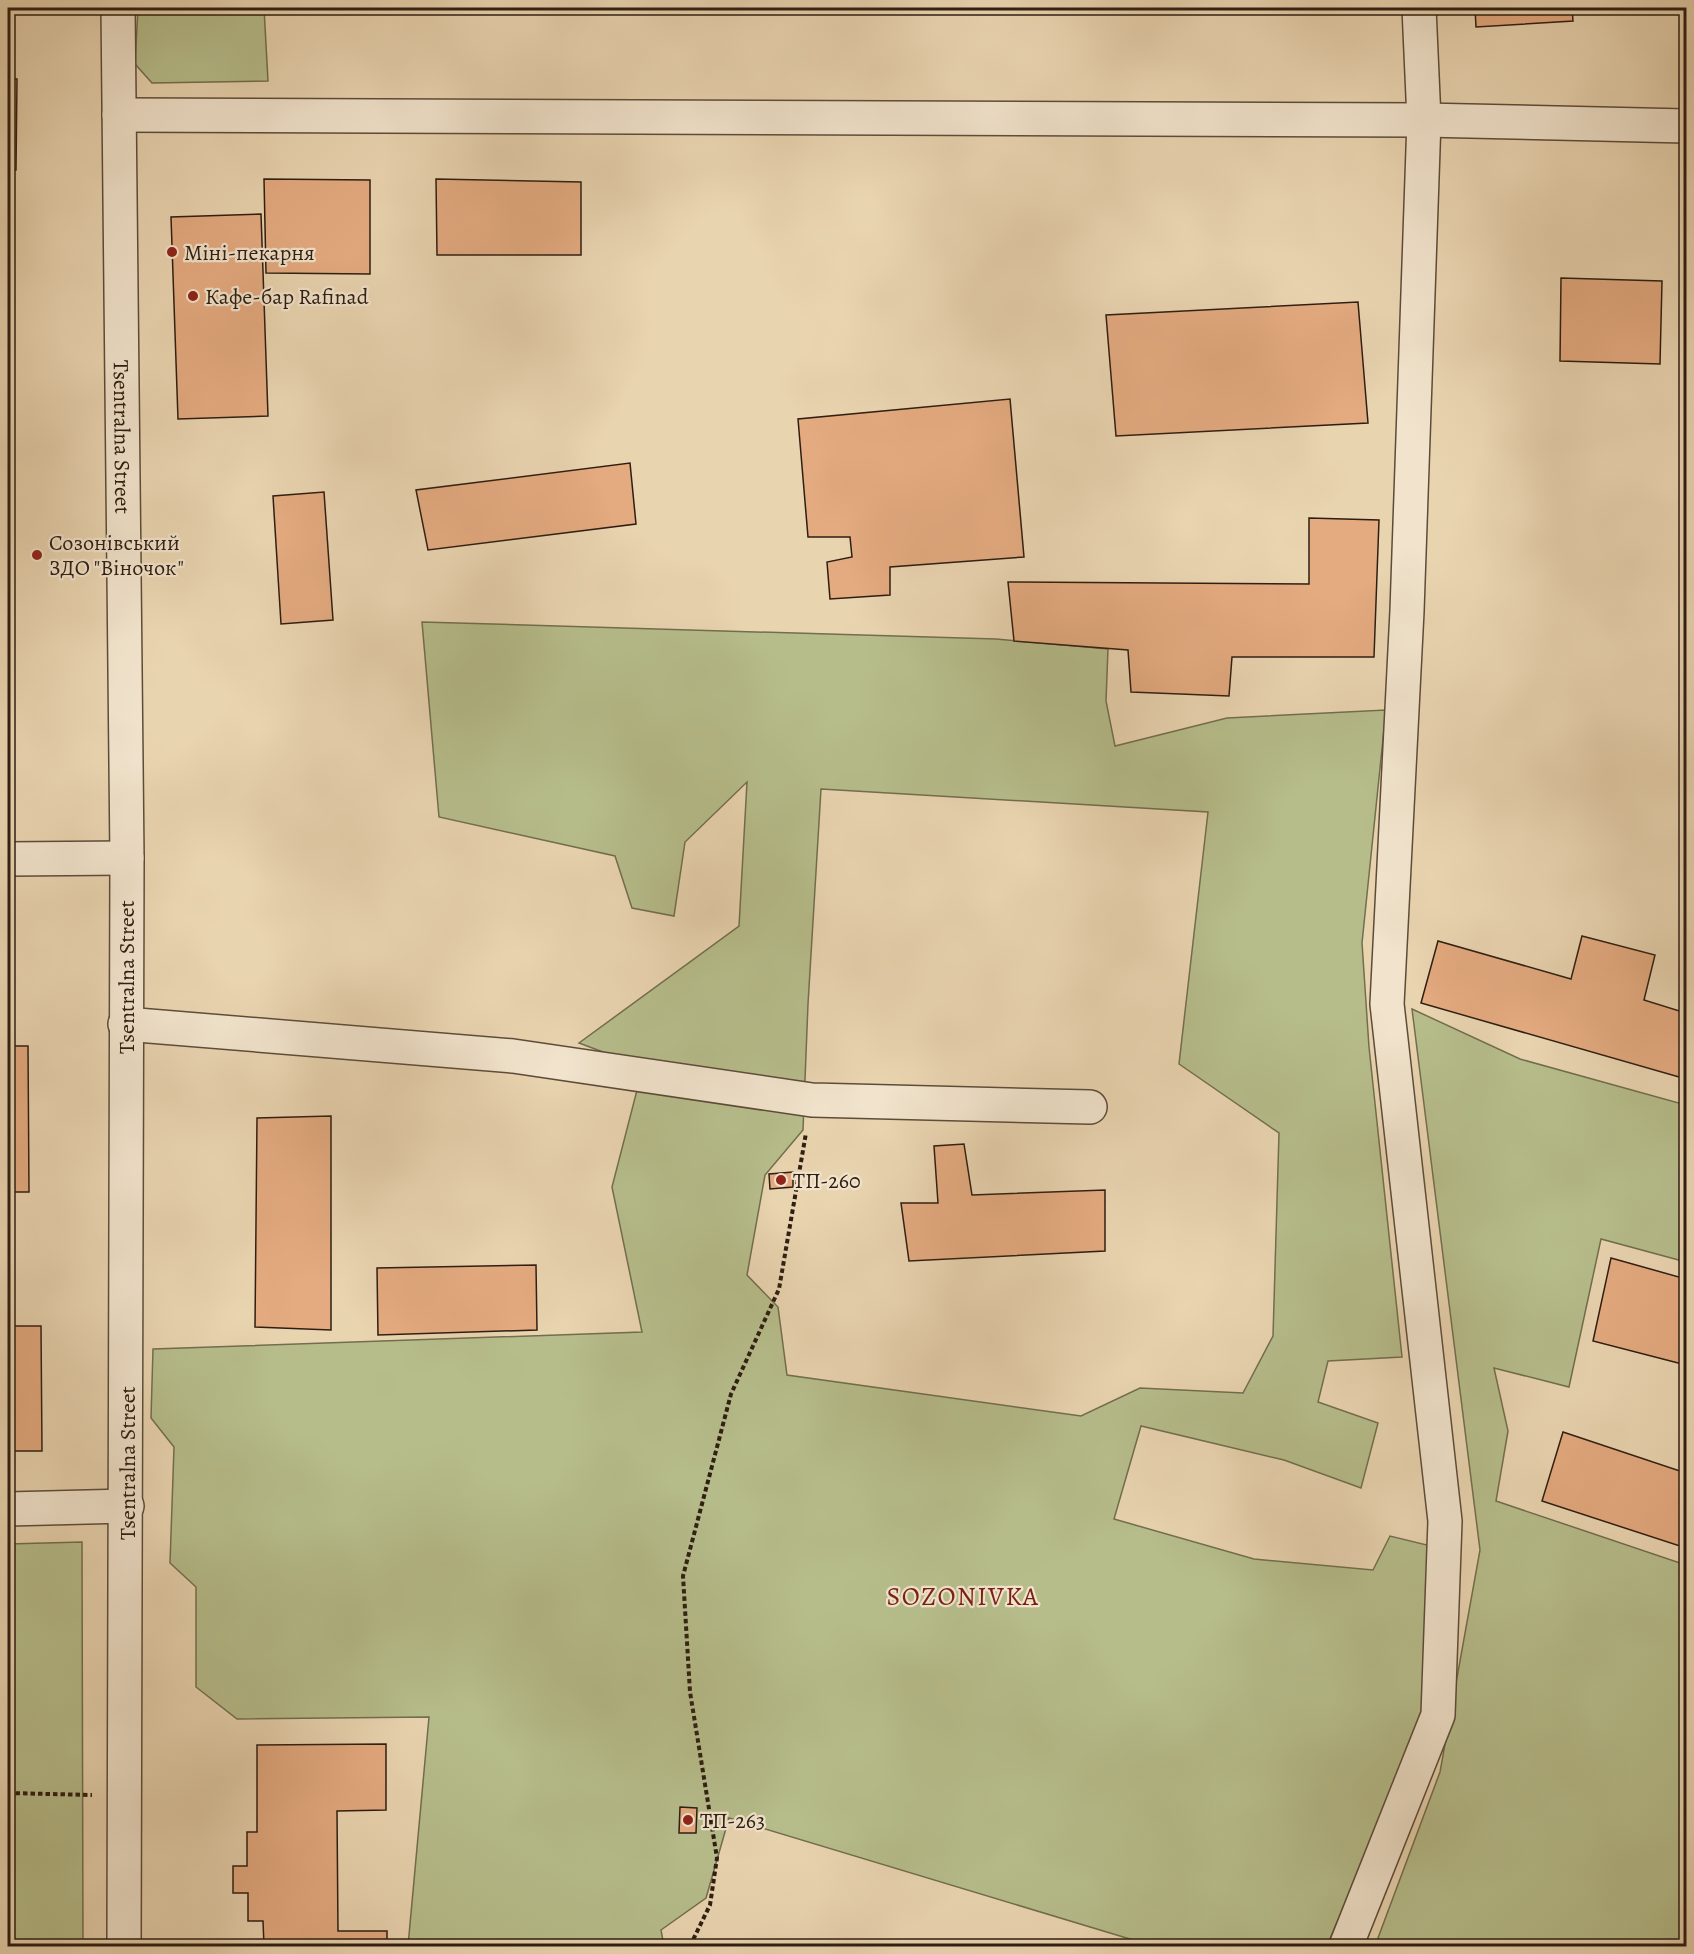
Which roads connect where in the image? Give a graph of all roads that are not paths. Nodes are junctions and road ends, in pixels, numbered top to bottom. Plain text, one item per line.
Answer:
1 (118, 8) edge
2 (1419, 8) edge
3 (119, 115) junction
4 (1424, 120) junction
5 (1686, 126) edge
6 (127, 858) junction
7 (8, 859) edge
8 (125, 1024) junction
9 (1090, 1107) dead end
10 (127, 1506) junction
11 (8, 1509) edge
12 (124, 1947) edge
13 (1346, 1947) edge

1 - 3 street, Tsentralna Street
2 - 4 street
3 - 4 street
3 - 6 street, Tsentralna Street
4 - 5 street
4 - 13 street
6 - 7 street
6 - 8 street, Tsentralna Street
8 - 9 street
8 - 10 street, Tsentralna Street
10 - 11 street
10 - 12 street, Tsentralna Street

